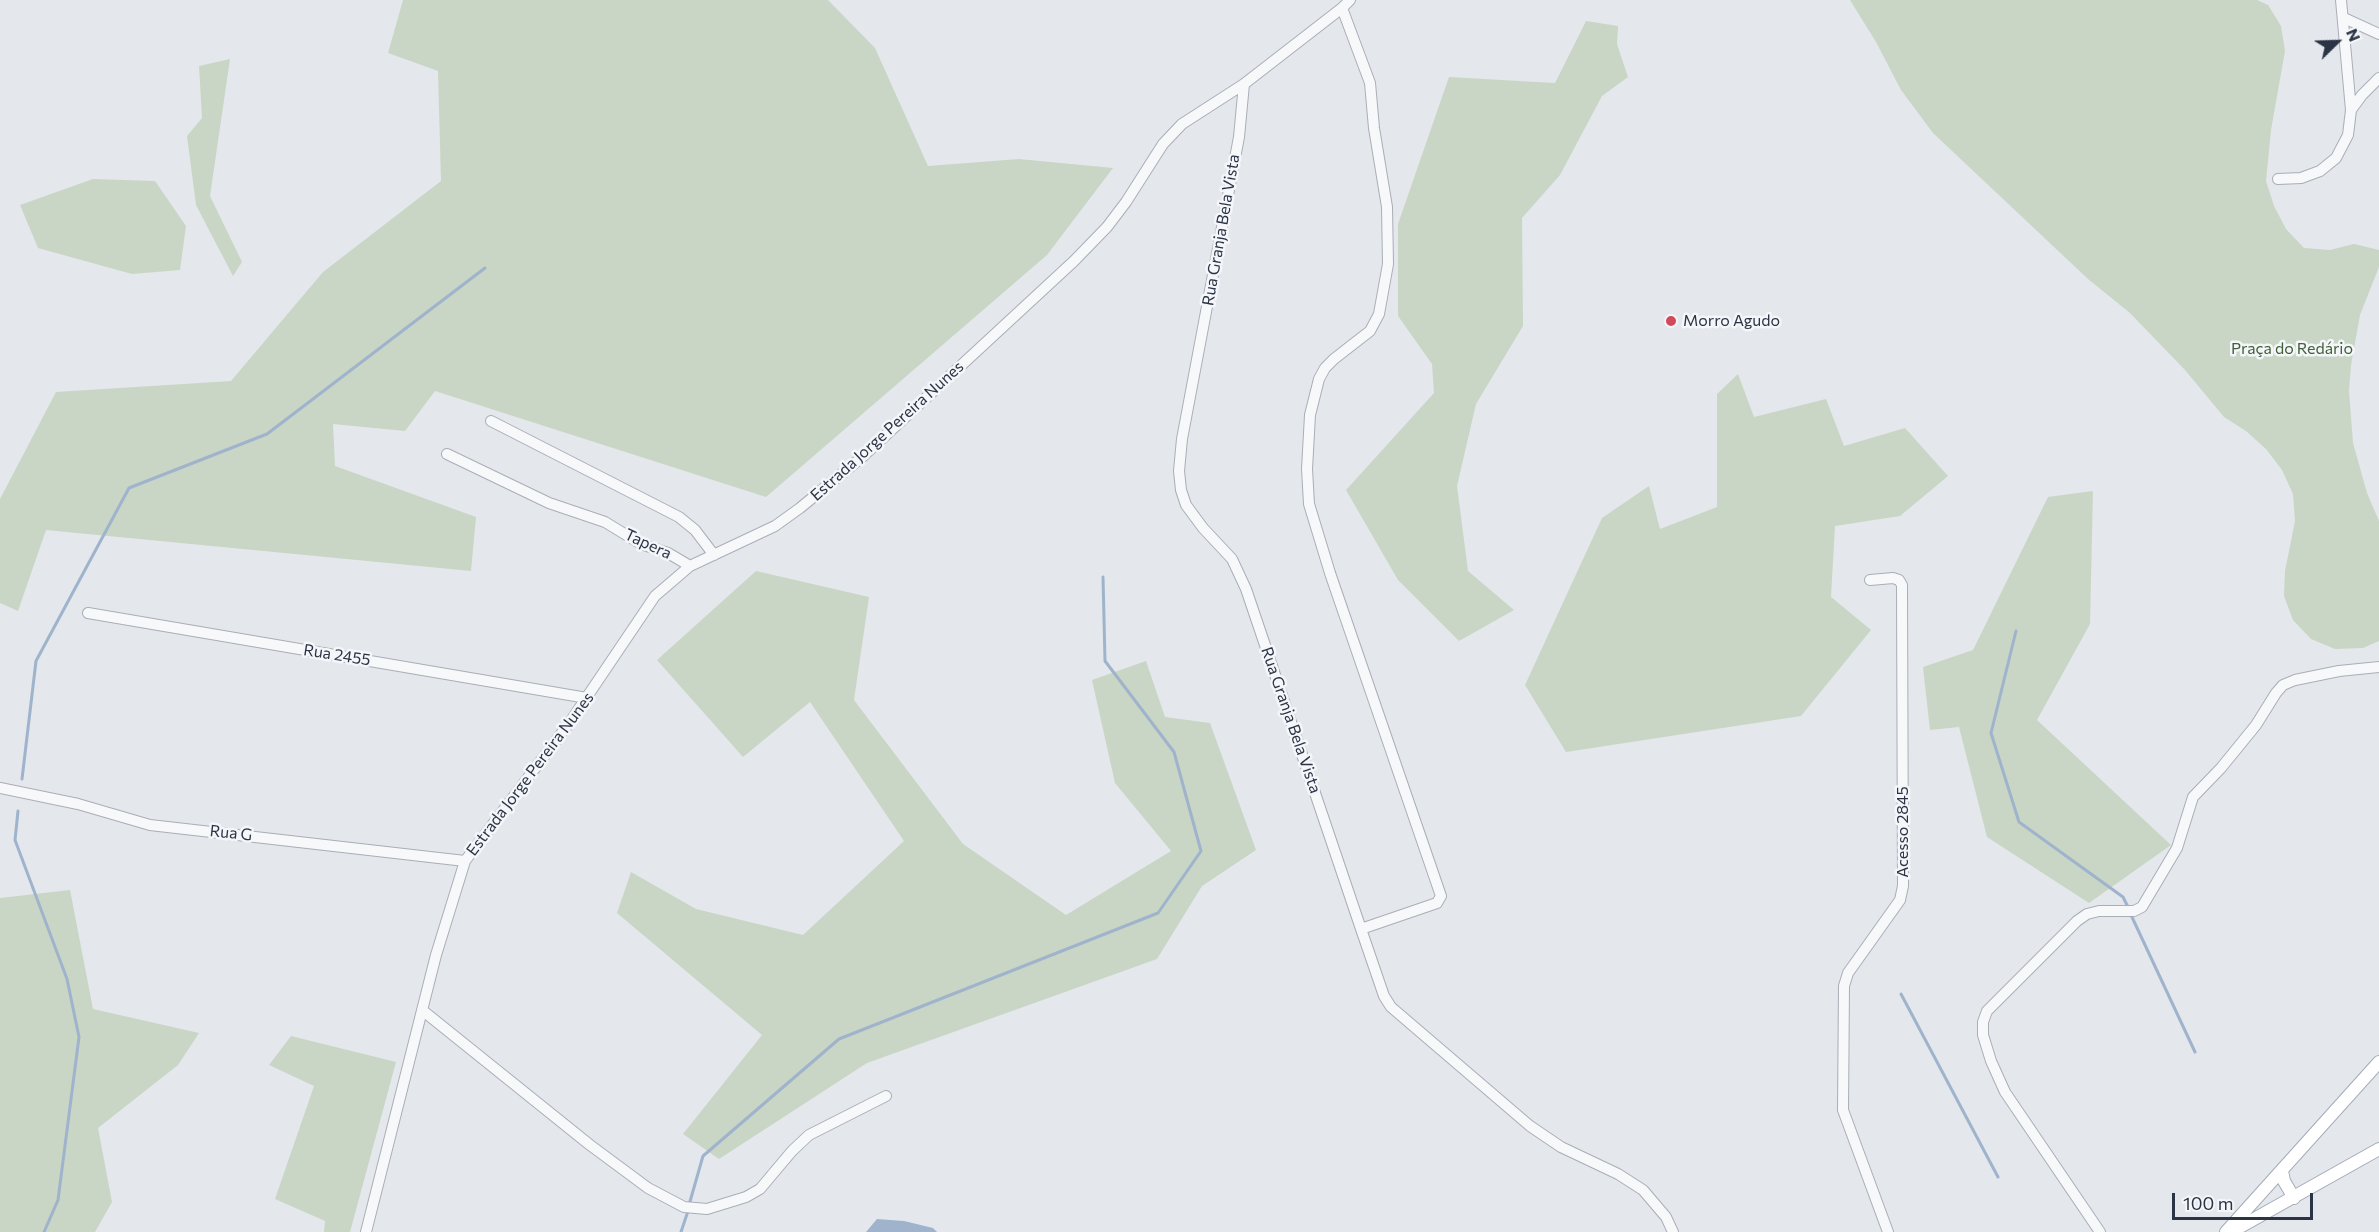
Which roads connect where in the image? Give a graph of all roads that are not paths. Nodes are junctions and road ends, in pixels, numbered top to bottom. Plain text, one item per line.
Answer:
1 (2341, 0) edge
2 (1346, 4) edge
3 (2344, 18) junction
4 (2379, 34) edge
5 (2379, 78) edge
6 (1244, 84) junction
7 (2351, 110) junction
8 (2278, 179) dead end
9 (490, 421) dead end
10 (447, 454) dead end
11 (714, 555) junction
12 (690, 566) junction
13 (1870, 580) dead end
14 (88, 613) dead end
15 (2379, 667) edge
16 (587, 698) junction
17 (0, 788) edge
18 (465, 861) junction
19 (1361, 929) junction
20 (422, 1010) junction
21 (2379, 1062) edge
22 (886, 1096) dead end
23 (2379, 1149) edge
24 (2282, 1171) junction
25 (2294, 1198) junction
26 (366, 1232) edge
27 (1673, 1232) edge
28 (1888, 1232) edge
29 (2100, 1232) edge
30 (2226, 1232) edge
31 (2231, 1232) edge

1 - 3 street
2 - 6 street, Estrada Jorge Pereira Nunes
2 - 19 street
3 - 4 street
3 - 7 street
5 - 7 street
6 - 11 street, Estrada Jorge Pereira Nunes
6 - 19 street, Rua Granja Bela Vista
7 - 8 street
9 - 11 street
10 - 12 street, Tapera
11 - 12 street, Estrada Jorge Pereira Nunes
12 - 16 street, Estrada Jorge Pereira Nunes
13 - 28 street, Acesso 2845
14 - 16 street, Rua 2455
15 - 29 street
16 - 18 street, Estrada Jorge Pereira Nunes
17 - 18 street, Rua G
18 - 20 street, Estrada Jorge Pereira Nunes
19 - 27 street, Rua Granja Bela Vista
20 - 22 street
20 - 26 street, Estrada Jorge Pereira Nunes
21 - 24 main road
23 - 25 main road
24 - 25 main road
24 - 30 main road
25 - 31 main road

